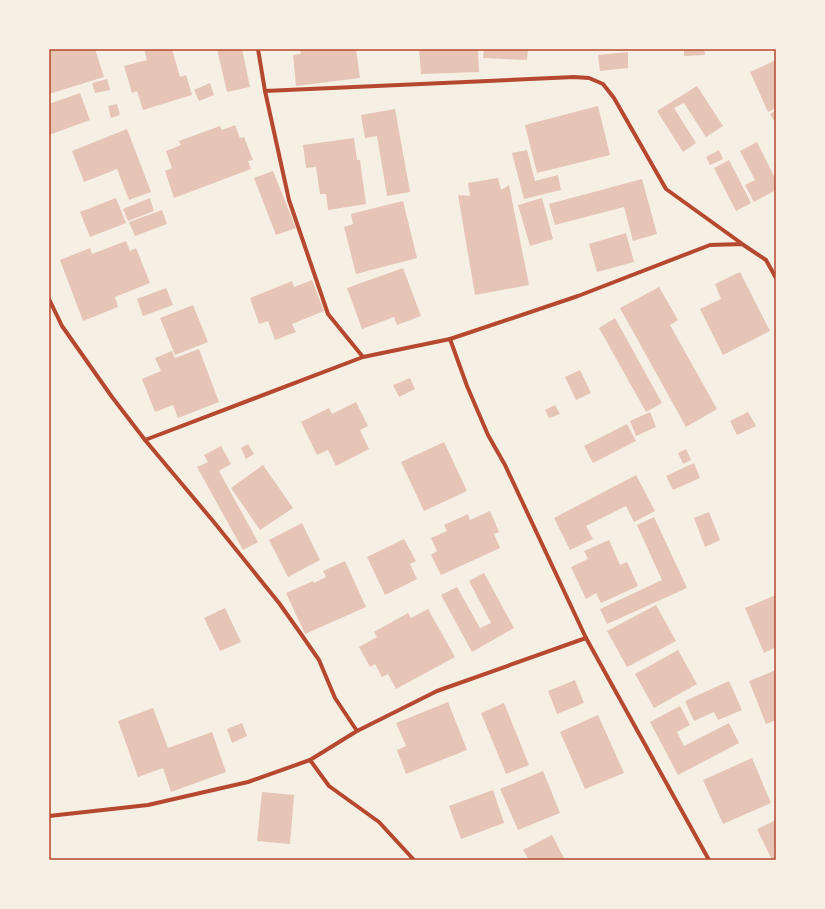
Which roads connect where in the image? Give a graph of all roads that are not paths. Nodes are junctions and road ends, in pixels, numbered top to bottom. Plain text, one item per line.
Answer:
1 (258, 49) edge
2 (265, 91) junction
3 (742, 244) junction
4 (776, 278) edge
5 (49, 299) edge
6 (450, 339) junction
7 (363, 357) junction
8 (145, 440) junction
9 (586, 638) junction
10 (357, 731) junction
11 (310, 760) junction
12 (49, 816) edge
13 (414, 860) edge
14 (709, 860) edge

1 - 2 street
2 - 3 street
2 - 7 street
3 - 4 street
3 - 6 street
5 - 8 street
6 - 7 street
6 - 9 street
7 - 8 street
8 - 10 street
9 - 10 street
9 - 14 street
10 - 11 street
11 - 12 street
11 - 13 street

